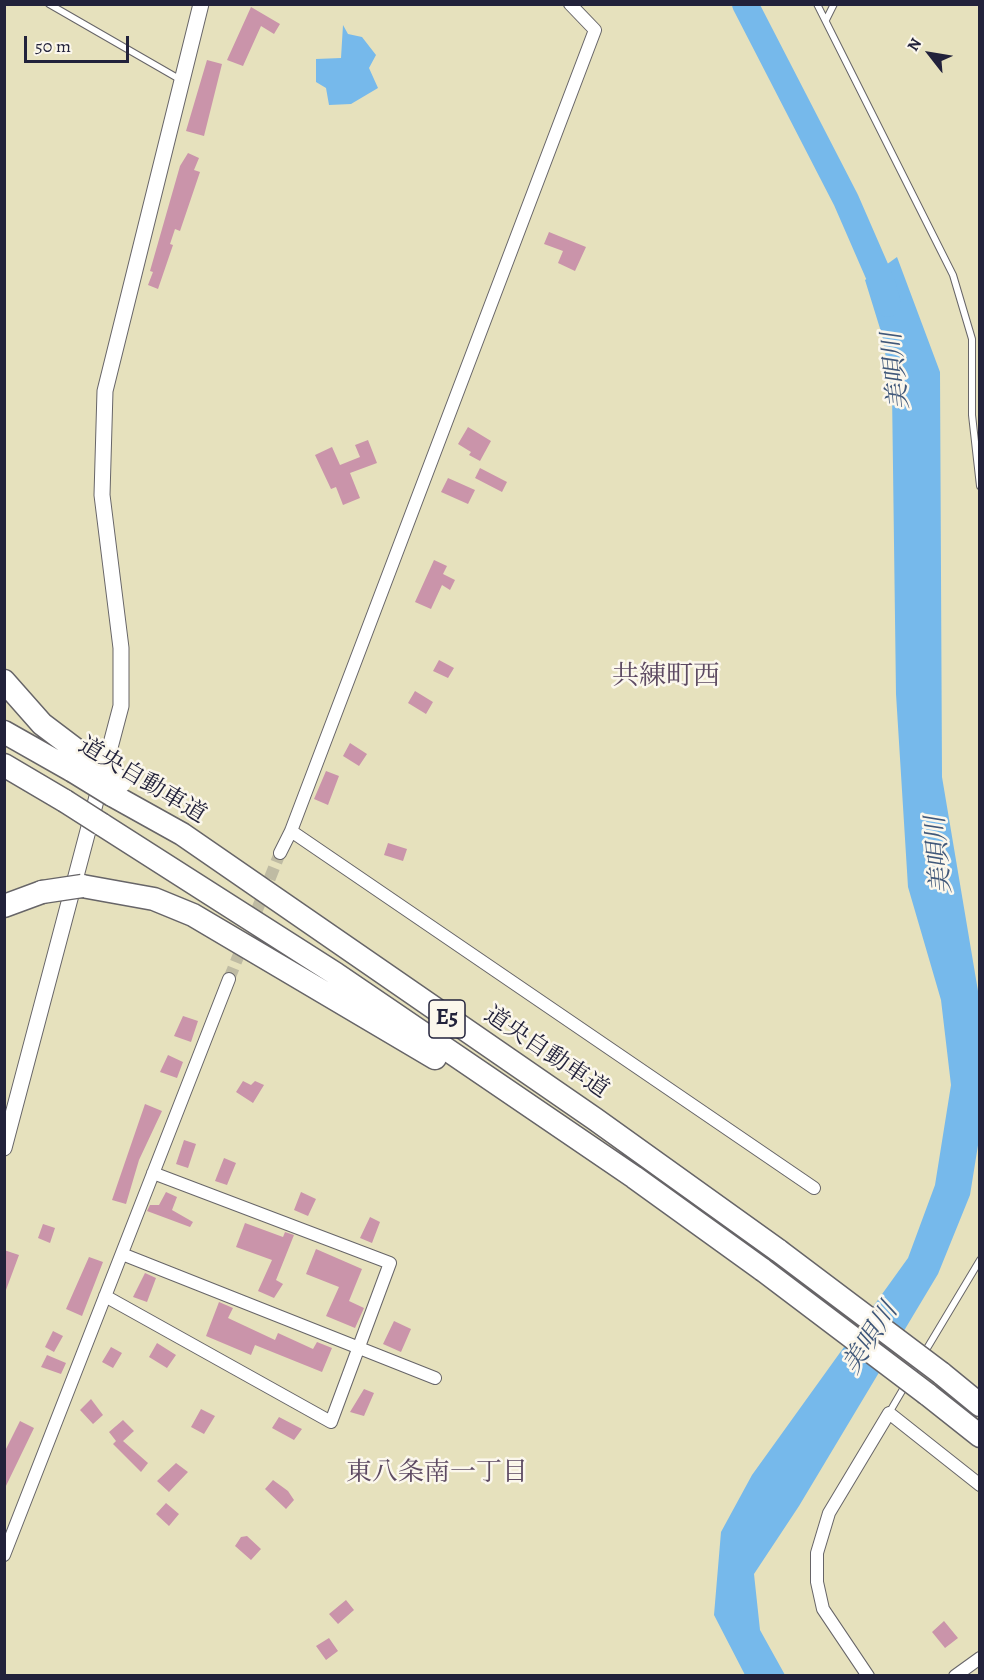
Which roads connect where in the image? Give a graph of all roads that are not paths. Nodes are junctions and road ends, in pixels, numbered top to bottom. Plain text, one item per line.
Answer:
1 (49, 4) edge
2 (201, 4) edge
3 (570, 4) edge
4 (817, 4) edge
5 (834, 4) edge
6 (826, 20) junction
7 (182, 81) junction
8 (980, 486) edge
9 (4, 681) edge
10 (4, 732) edge
11 (76, 762) junction
12 (4, 765) edge
13 (291, 831) junction
14 (280, 853) tunnel mouth
15 (4, 906) edge
16 (229, 979) tunnel mouth
17 (4, 1148) edge
18 (153, 1173) junction
19 (634, 1178) junction
20 (814, 1188) dead end
21 (122, 1254) junction
22 (980, 1260) edge
23 (105, 1296) junction
24 (359, 1347) junction
25 (435, 1378) dead end
26 (980, 1405) edge
27 (889, 1413) junction
28 (980, 1436) edge
29 (980, 1485) edge
30 (4, 1555) edge
31 (980, 1658) edge
32 (868, 1676) edge
33 (955, 1676) edge

1 - 7 lane
2 - 7 street
3 - 13 street
4 - 6 lane
5 - 6 lane
6 - 8 lane
7 - 17 street
9 - 11 highway
10 - 11 highway, 道央自動車道 / E5
11 - 26 highway, 道央自動車道 / E5, bridge
12 - 19 highway, E5, bridge
13 - 14 street
13 - 20 street
15 - 19 highway, bridge
16 - 18 street
18 - 21 street
18 - 24 street
19 - 28 highway, E5, bridge
21 - 23 street
21 - 24 street
22 - 27 lane
23 - 24 street
23 - 30 street
24 - 25 street
27 - 29 street
27 - 32 street
31 - 33 street

